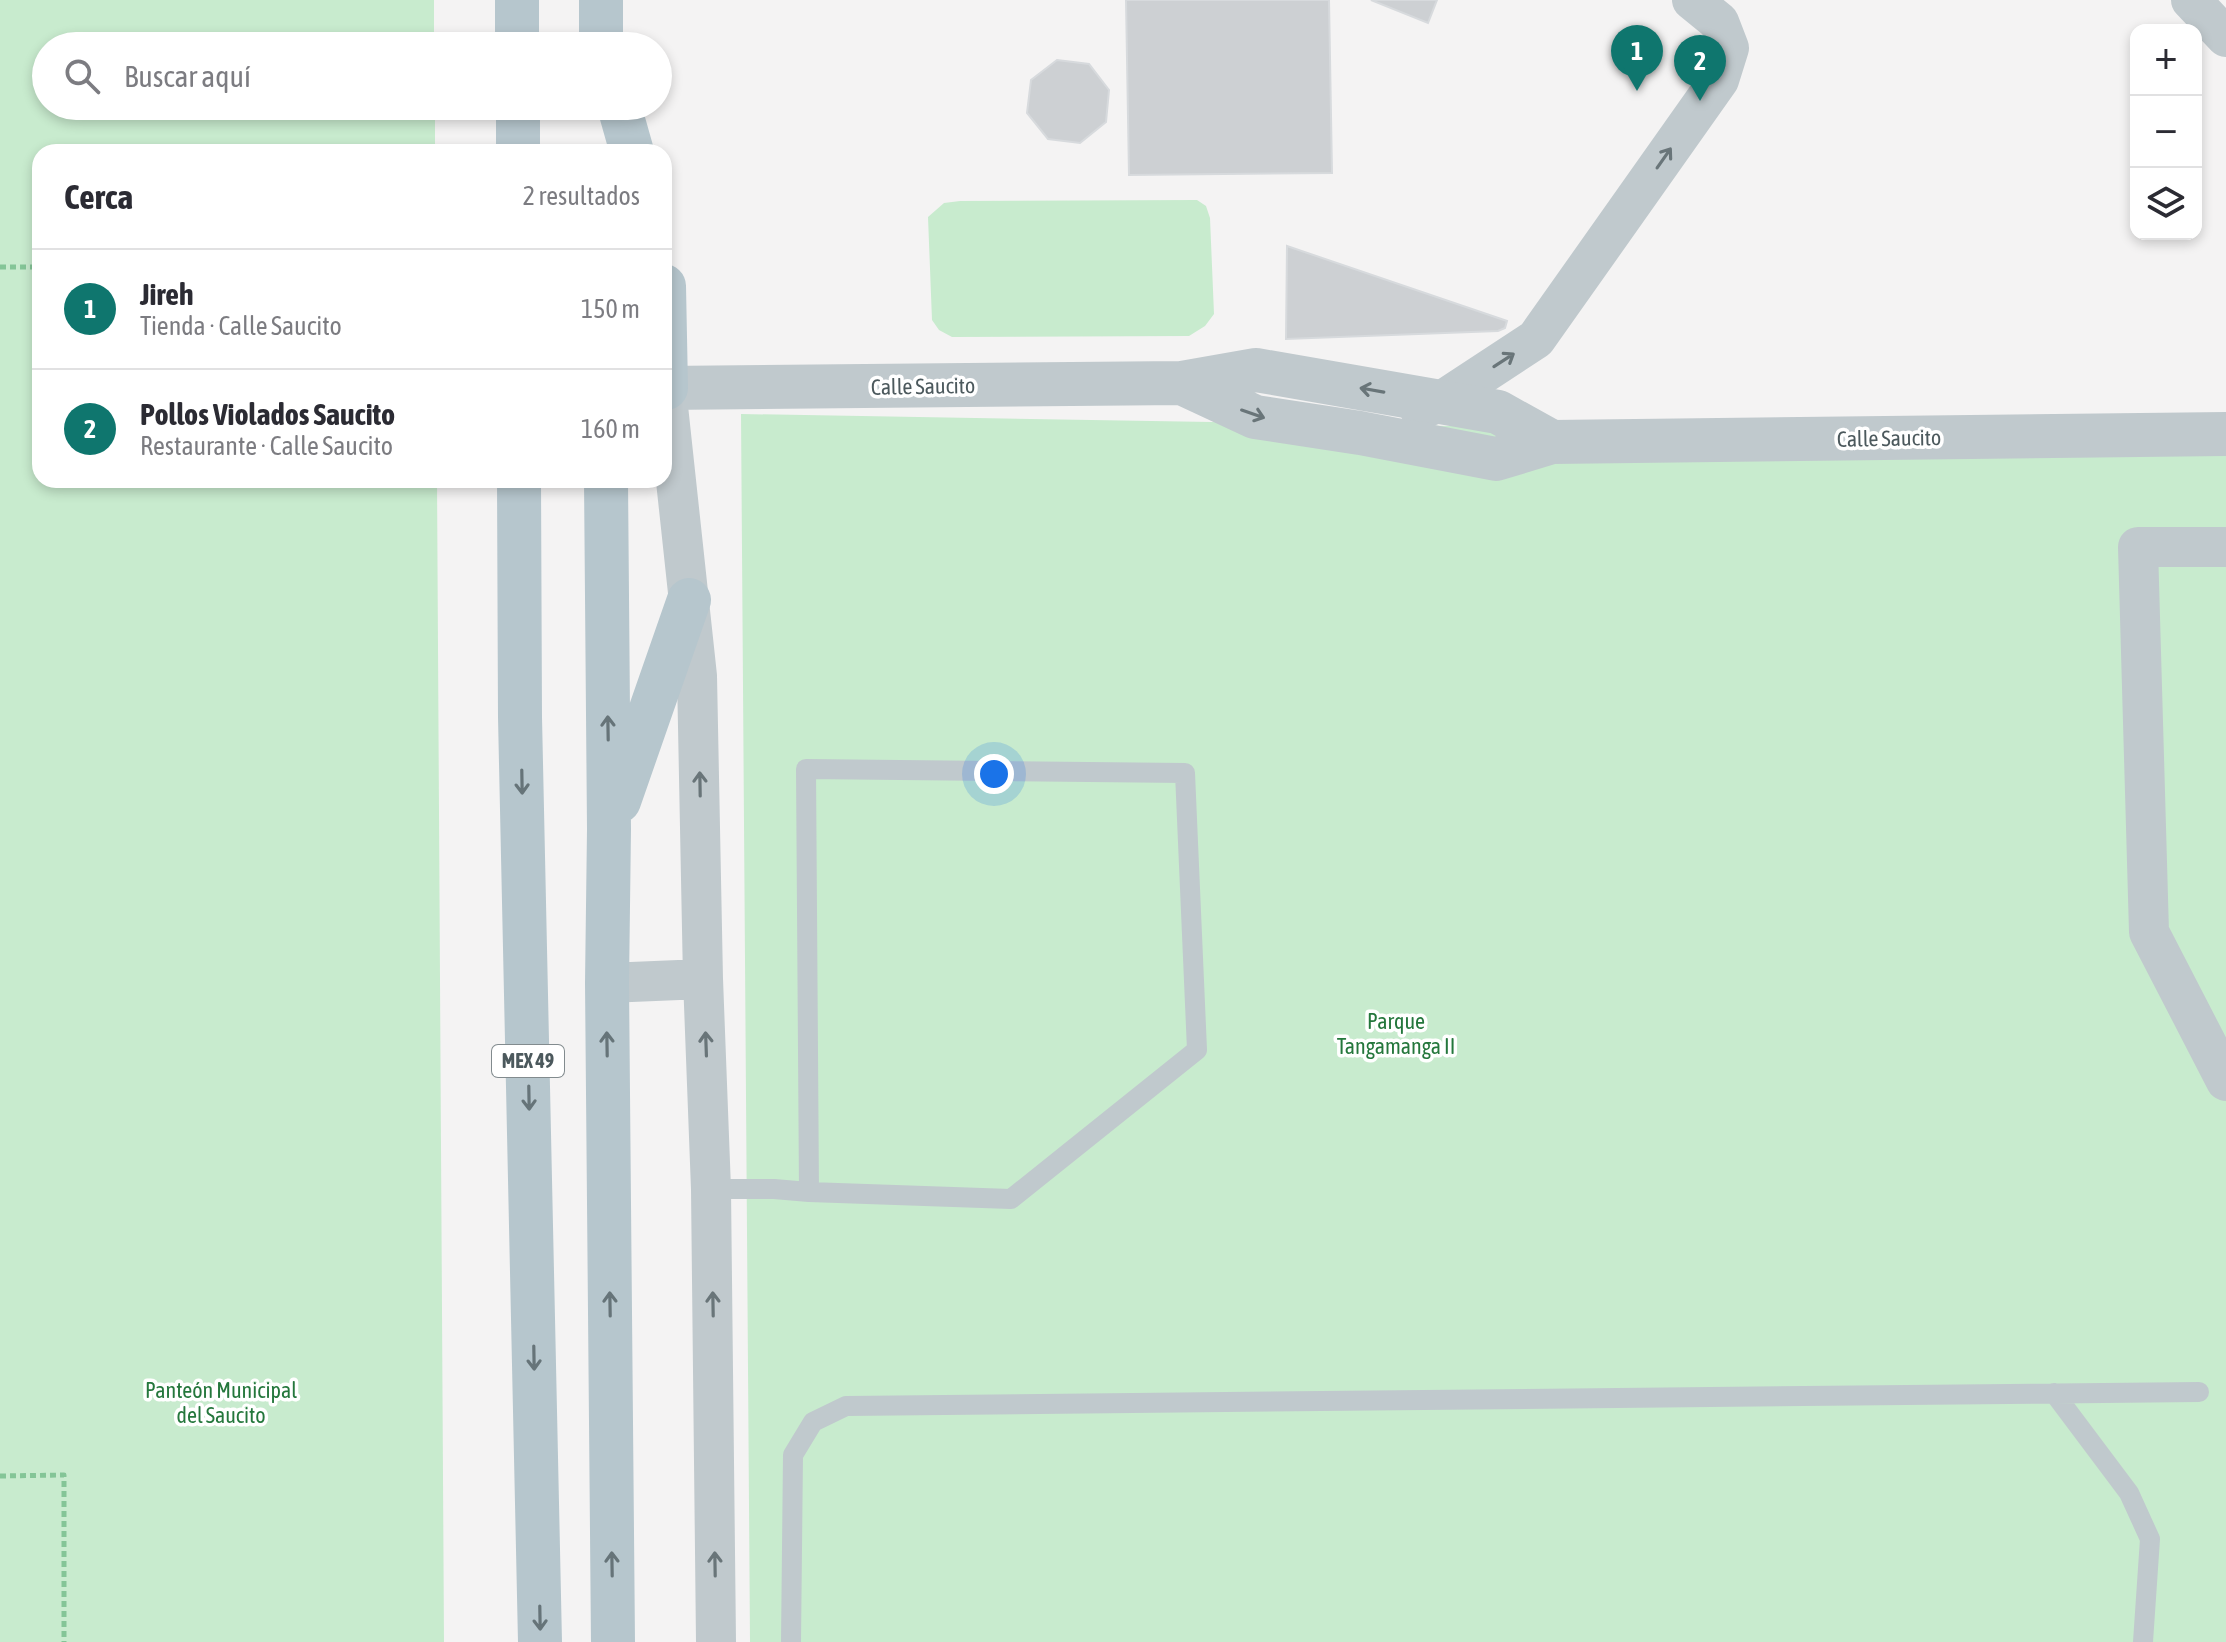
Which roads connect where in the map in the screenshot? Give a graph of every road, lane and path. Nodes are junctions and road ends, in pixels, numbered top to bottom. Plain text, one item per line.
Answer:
1 (517, 0) edge
2 (1692, 0) edge
3 (2191, 0) edge
4 (517, 32) edge
5 (2226, 37) edge
6 (518, 120) edge
7 (602, 120) edge
8 (623, 120) edge
9 (518, 144) edge
10 (602, 144) edge
11 (630, 144) edge
12 (0, 267) edge
13 (32, 267) edge
14 (1182, 383) junction
15 (672, 388) edge
16 (1440, 402) junction
17 (1360, 433) junction
18 (2226, 434) edge
19 (1552, 442) junction
20 (672, 450) edge
21 (519, 488) edge
22 (543, 488) edge
23 (606, 488) edge
24 (2226, 547) edge
25 (689, 600) junction
26 (520, 717) junction
27 (609, 829) junction
28 (703, 979) junction
29 (607, 983) junction
30 (2226, 1081) edge
31 (711, 1189) junction
32 (809, 1192) junction
33 (2199, 1392) dead end
34 (2054, 1393) junction
35 (0, 1476) edge
36 (64, 1642) edge
37 (540, 1642) edge
38 (613, 1642) edge
39 (716, 1642) edge
40 (791, 1642) edge
41 (2143, 1642) edge

1 - 4 main road
16 -> 2 street, Calle Saucito
3 - 5 street
6 - 9 main road
7 - 10 main road
8 - 11 main road
12 - 13 path
14 - 15 street, Calle Saucito
16 -> 14 street, Calle Saucito
14 -> 17 street, Calle Saucito
16 - 17 street, Calle Saucito
16 - 19 street, Calle Saucito
17 - 19 street, Calle Saucito
18 - 19 street, Calle Saucito
20 - 25 street
21 - 26 main road, MEX 49
22 - 26 main road
27 -> 23 main road
24 - 30 street
25 - 27 main road
28 -> 25 street
26 -> 37 main road, MEX 49
27 - 29 main road
28 - 29 street
31 -> 28 street
38 -> 29 main road
31 - 32 lane
39 -> 31 street
32 - 32 lane
33 - 34 lane
34 - 40 lane
34 - 41 lane
35 - 36 path

